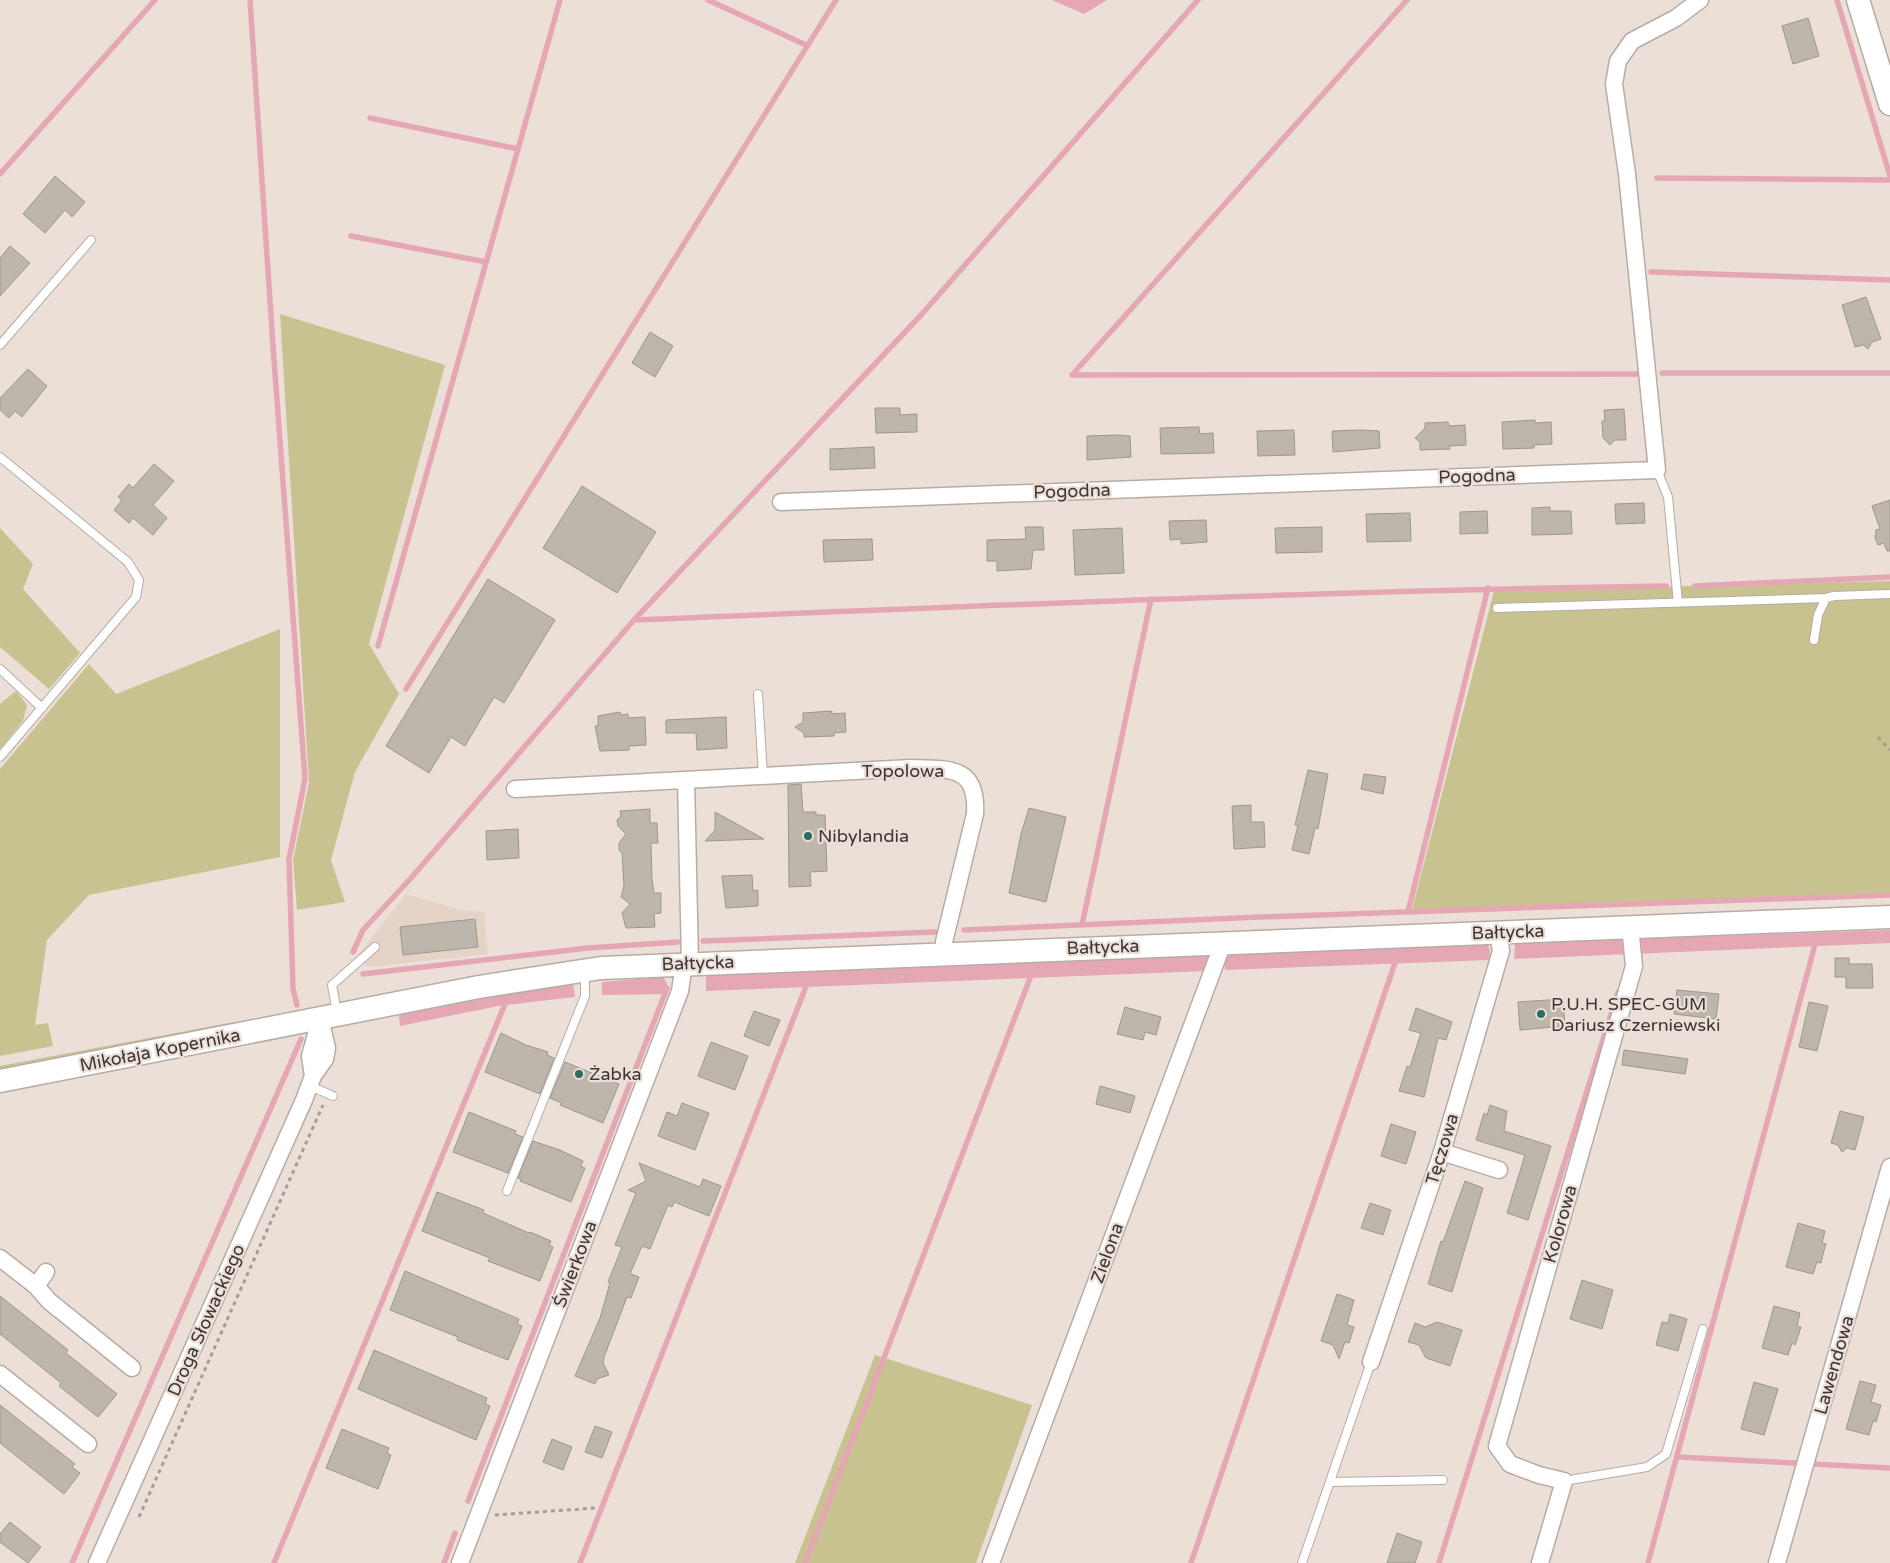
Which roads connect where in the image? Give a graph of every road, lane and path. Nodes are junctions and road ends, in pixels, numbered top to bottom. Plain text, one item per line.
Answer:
1 (1700, 0) edge
2 (1858, 0) edge
3 (1890, 104) edge
4 (91, 240) dead end
5 (0, 346) edge
6 (0, 457) edge
7 (1657, 470) junction
8 (781, 502) dead end
9 (1890, 594) edge
10 (1826, 598) junction
11 (1678, 603) junction
12 (1497, 608) dead end
13 (1814, 640) dead end
14 (0, 669) edge
15 (758, 694) dead end
16 (42, 708) junction
17 (1878, 737) dead end
18 (1890, 750) edge
19 (0, 757) edge
20 (762, 776) junction
21 (686, 780) junction
22 (514, 789) dead end
23 (1890, 917) edge
24 (1498, 932) junction
25 (1631, 932) junction
26 (1223, 942) junction
27 (375, 947) dead end
28 (944, 953) junction
29 (687, 964) junction
30 (585, 970) junction
31 (329, 1017) junction
32 (311, 1081) junction
33 (0, 1082) edge
34 (330, 1095) joint
35 (1442, 1152) junction
36 (1890, 1167) edge
37 (1499, 1170) dead end
38 (507, 1191) dead end
39 (0, 1258) edge
40 (46, 1272) dead end
41 (36, 1286) junction
42 (1703, 1328) dead end
43 (1371, 1362) joint
44 (132, 1368) dead end
45 (0, 1374) edge
46 (88, 1444) dead end
47 (1442, 1480) dead end
48 (1564, 1481) junction
49 (1330, 1482) junction
50 (595, 1508) dead end
51 (479, 1512) junction
52 (138, 1519) dead end
53 (97, 1563) edge
54 (460, 1563) edge
55 (991, 1563) edge
56 (1302, 1563) edge
57 (1540, 1563) edge
58 (1777, 1563) edge

1 - 7 street
2 - 3 main road
4 - 5 lane
6 - 16 lane
7 - 8 street, Pogodna
7 - 11 lane
9 - 10 lane
10 - 11 lane
10 - 13 lane
11 - 12 lane
14 - 16 lane
15 - 20 lane
16 - 19 lane
17 - 18 path
20 - 21 street, Topolowa
20 - 28 street, Topolowa
21 - 22 street, Topolowa
21 - 29 street
23 - 25 main road, Bałtycka
24 - 25 main road, Bałtycka
24 - 26 main road, Bałtycka
24 - 35 street, Tęczowa
25 - 48 street, Kolorowa
26 - 28 main road, Bałtycka
26 - 55 street, Zielona
27 - 31 lane
28 - 29 main road, Bałtycka
29 - 30 main road, Bałtycka
29 - 51 street, Świerkowa
30 - 31 main road, Bałtycka
30 - 38 lane
31 - 32 street, Droga Słowackiego
31 - 33 main road, Mikołaja Kopernika
32 - 34 lane
32 - 53 street, Droga Słowackiego
34 - 52 path
35 - 37 street
35 - 43 street, Tęczowa
36 - 58 street, Lawendowa
39 - 41 street
40 - 41 street
41 - 44 street
42 - 48 lane, Kolorowa
43 - 49 lane
45 - 46 street
47 - 49 lane
48 - 57 street
49 - 56 lane
50 - 51 path
51 - 54 street, Świerkowa

